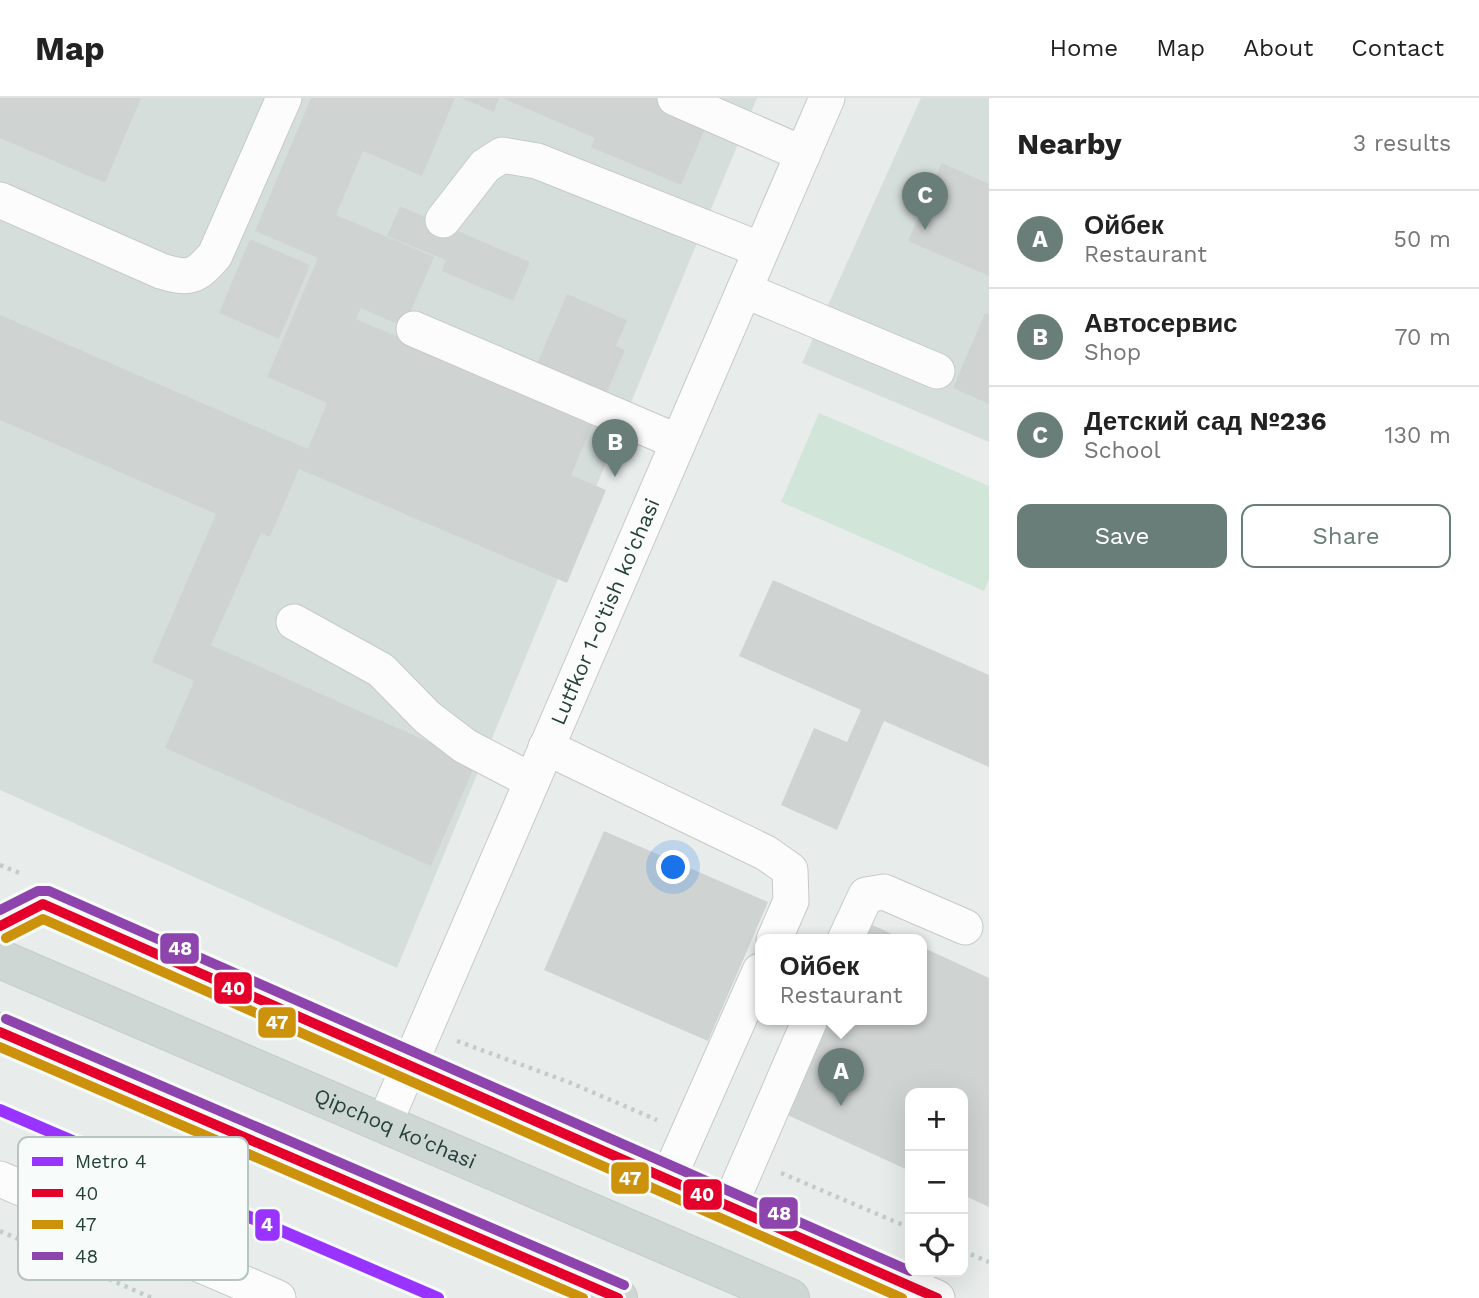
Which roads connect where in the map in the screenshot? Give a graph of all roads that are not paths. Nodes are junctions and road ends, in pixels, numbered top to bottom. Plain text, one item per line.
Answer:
1 (284, 98) edge
2 (675, 98) edge
3 (827, 98) edge
4 (803, 154) junction
5 (0, 200) edge
6 (443, 220) dead end
7 (761, 250) junction
8 (744, 290) junction
9 (414, 329) dead end
10 (937, 371) dead end
11 (678, 442) junction
12 (293, 622) dead end
13 (546, 747) junction
14 (532, 781) junction
15 (0, 926) edge
16 (965, 927) dead end
17 (777, 934) edge
18 (848, 934) edge
19 (0, 959) edge
20 (755, 984) edge
21 (808, 1025) edge
22 (0, 1032) edge
23 (408, 1065) junction
24 (384, 1124) junction
25 (244, 1137) edge
26 (248, 1139) edge
27 (0, 1179) edge
28 (668, 1180) junction
29 (18, 1187) edge
30 (729, 1207) junction
31 (236, 1280) edge
32 (278, 1298) edge
33 (618, 1298) edge
34 (790, 1298) edge
35 (937, 1298) edge

1 - 5 street
2 - 4 street
3 - 4 street, Lutfkor 1-o'tish ko'chasi
4 - 7 street, Lutfkor 1-o'tish ko'chasi
6 - 7 street
7 - 8 street, Lutfkor 1-o'tish ko'chasi
8 - 10 street
8 - 11 street, Lutfkor 1-o'tish ko'chasi
9 - 11 street
11 - 13 street, Lutfkor 1-o'tish ko'chasi
12 - 14 street
13 - 14 street, Lutfkor 1-o'tish ko'chasi
13 - 17 street
14 - 23 street, Lutfkor 1-o'tish ko'chasi
15 - 23 street
16 - 18 street
19 - 24 main road, Qipchoq ko'chasi
20 - 28 street
21 - 30 street
22 - 25 main road
23 - 24 street, Lutfkor 1-o'tish ko'chasi
23 - 28 street
24 - 34 main road, Qipchoq ko'chasi
26 - 33 main road
27 - 29 street
28 - 30 street
30 - 35 street
31 - 32 street

